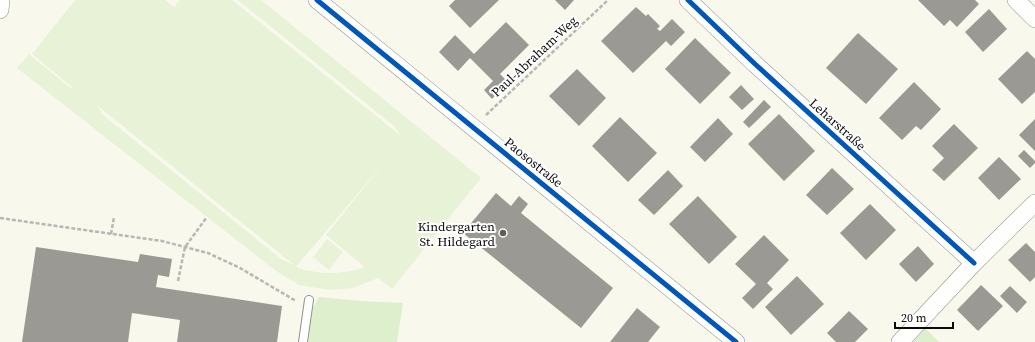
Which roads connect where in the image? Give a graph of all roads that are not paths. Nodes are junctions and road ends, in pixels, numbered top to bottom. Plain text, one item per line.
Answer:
1 (1, 0) edge
2 (317, 0) edge
3 (688, 0) edge
4 (1016, 0) edge
5 (0, 10) edge
6 (1035, 19) edge
7 (1035, 203) edge
8 (974, 263) junction
9 (308, 304) road end
10 (303, 342) edge
11 (736, 342) edge
12 (900, 342) edge

1 - 5 street
2 - 11 street, Paosostraße
3 - 8 street, Leharstraße
4 - 6 street
7 - 8 street
8 - 12 street
9 - 10 lane

